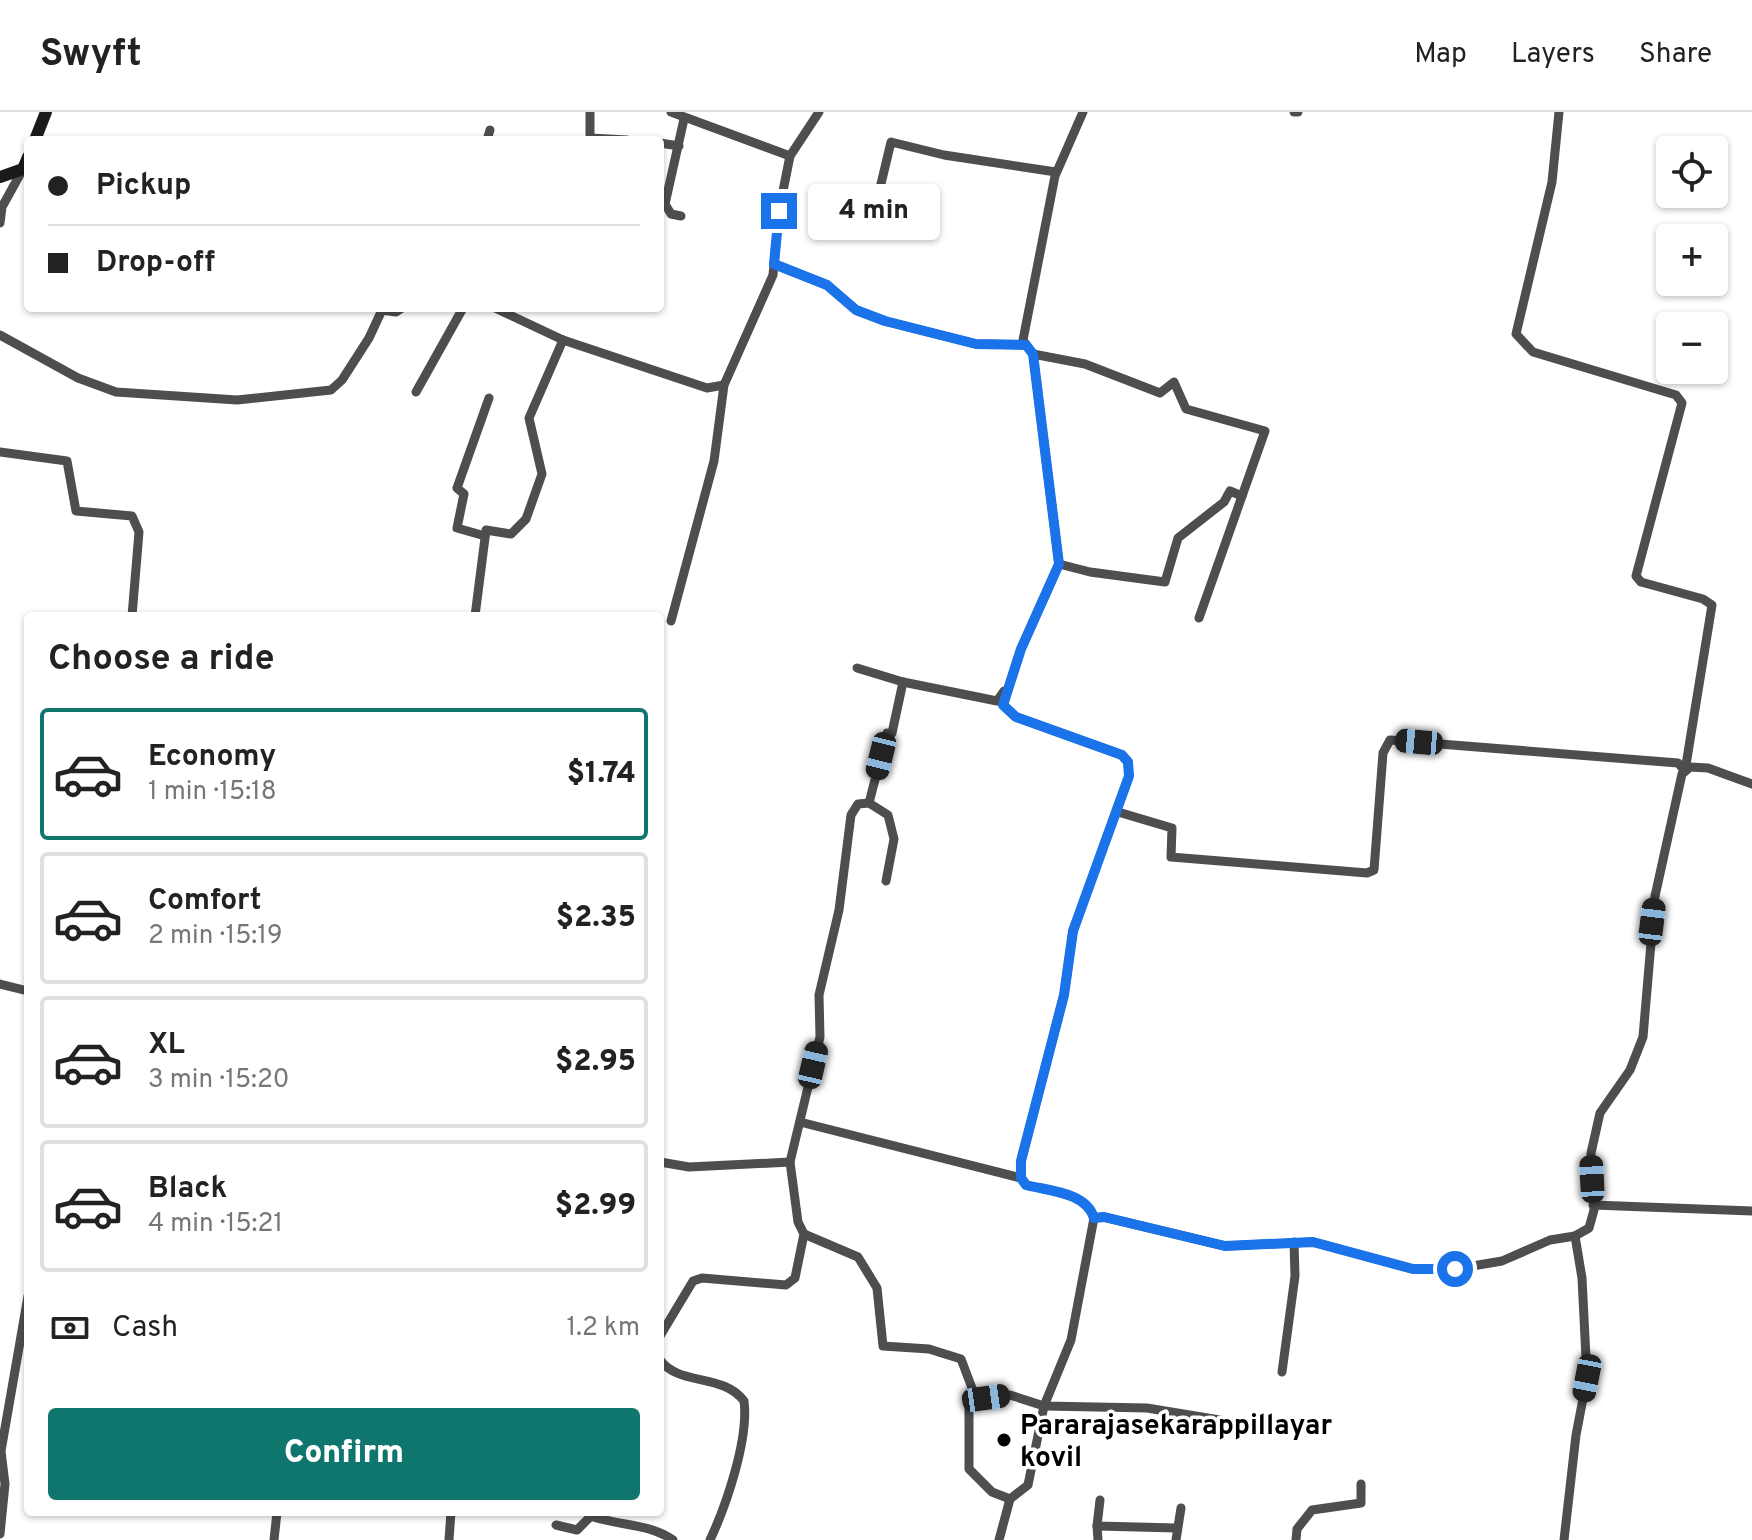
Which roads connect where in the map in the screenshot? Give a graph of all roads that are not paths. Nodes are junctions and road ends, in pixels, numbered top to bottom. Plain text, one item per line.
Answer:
1 (46, 112) edge
2 (590, 112) edge
3 (671, 112) edge
4 (819, 112) edge
5 (1083, 112) edge
6 (1559, 112) edge
7 (684, 119) junction
8 (37, 136) edge
9 (590, 136) edge
10 (664, 144) edge
11 (679, 146) junction
12 (790, 156) junction
13 (24, 164) edge
14 (24, 167) edge
15 (1056, 172) junction
16 (0, 177) edge
17 (681, 216) dead end
18 (0, 223) edge
19 (870, 230) dead end
20 (774, 264) junction
21 (381, 312) edge
22 (461, 312) edge
23 (504, 312) edge
24 (0, 335) edge
25 (563, 340) junction
26 (1026, 345) junction
27 (1033, 354) junction
28 (724, 385) junction
29 (416, 392) dead end
30 (489, 398) dead end
31 (0, 452) edge
32 (1242, 496) junction
33 (485, 536) junction
34 (1059, 564) junction
35 (132, 612) edge
36 (476, 612) edge
37 (1199, 618) dead end
38 (671, 621) dead end
39 (857, 668) dead end
40 (903, 682) junction
41 (1006, 688) junction
42 (1685, 771) junction
43 (1752, 784) edge
44 (869, 803) junction
45 (1118, 812) junction
46 (886, 881) dead end
47 (0, 984) edge
48 (24, 990) edge
49 (800, 1122) junction
50 (790, 1162) junction
51 (664, 1163) edge
52 (1021, 1178) junction
53 (1593, 1205) junction
54 (1752, 1211) edge
55 (1094, 1218) junction
56 (804, 1234) junction
57 (1575, 1236) junction
58 (1294, 1242) junction
59 (24, 1319) edge
60 (664, 1329) edge
61 (664, 1366) edge
62 (1282, 1372) dead end
63 (1044, 1406) junction
64 (969, 1408) junction
65 (1250, 1425) dead end
66 (1, 1451) edge
67 (1361, 1484) dead end
68 (1010, 1499) junction
69 (1100, 1500) dead end
70 (1181, 1508) dead end
71 (277, 1516) edge
72 (451, 1516) edge
73 (590, 1516) edge
74 (596, 1516) edge
75 (556, 1525) dead end
76 (1097, 1526) junction
77 (1176, 1528) junction
78 (0, 1534) edge
79 (274, 1540) edge
80 (449, 1540) edge
81 (673, 1540) edge
82 (710, 1540) edge
83 (999, 1540) edge
84 (1098, 1540) edge
85 (1176, 1540) edge
86 (1296, 1540) edge
87 (1564, 1540) edge

1 - 8 main road
2 - 9 street
3 - 7 street
4 - 12 street
5 - 15 street
6 - 42 street
7 - 11 street
7 - 12 street
10 - 11 street
11 - 17 street
12 - 20 street
13 - 16 main road
14 - 18 street
15 - 19 street
15 - 26 street
20 - 26 street
20 - 28 street
21 - 24 street
22 - 29 street
23 - 25 street
25 - 28 street
25 - 33 street
26 - 27 street
27 - 32 street
27 - 34 street
28 - 38 street
30 - 33 street
31 - 35 street
32 - 34 street
32 - 37 street
33 - 36 street
34 - 41 street
39 - 40 street
40 - 41 street
40 - 44 street
41 - 45 street
42 - 43 street
42 - 45 street
42 - 53 street
44 - 46 street
44 - 49 street
45 - 52 street
47 - 48 street
49 - 50 street
49 - 52 street
50 - 51 street
50 - 56 street
52 - 55 street
53 - 54 street
53 - 57 street
55 - 58 street
55 - 63 street
56 - 60 street
56 - 64 street
57 - 58 street
57 - 87 street
58 - 62 street
59 - 66 street
61 - 82 street
63 - 64 street
63 - 65 street
63 - 68 street
64 - 68 street
66 - 78 street
67 - 86 street
68 - 83 street
69 - 76 street
70 - 77 street
71 - 79 street
72 - 80 street
73 - 75 street
74 - 81 street
76 - 77 street
76 - 84 street
77 - 85 street

